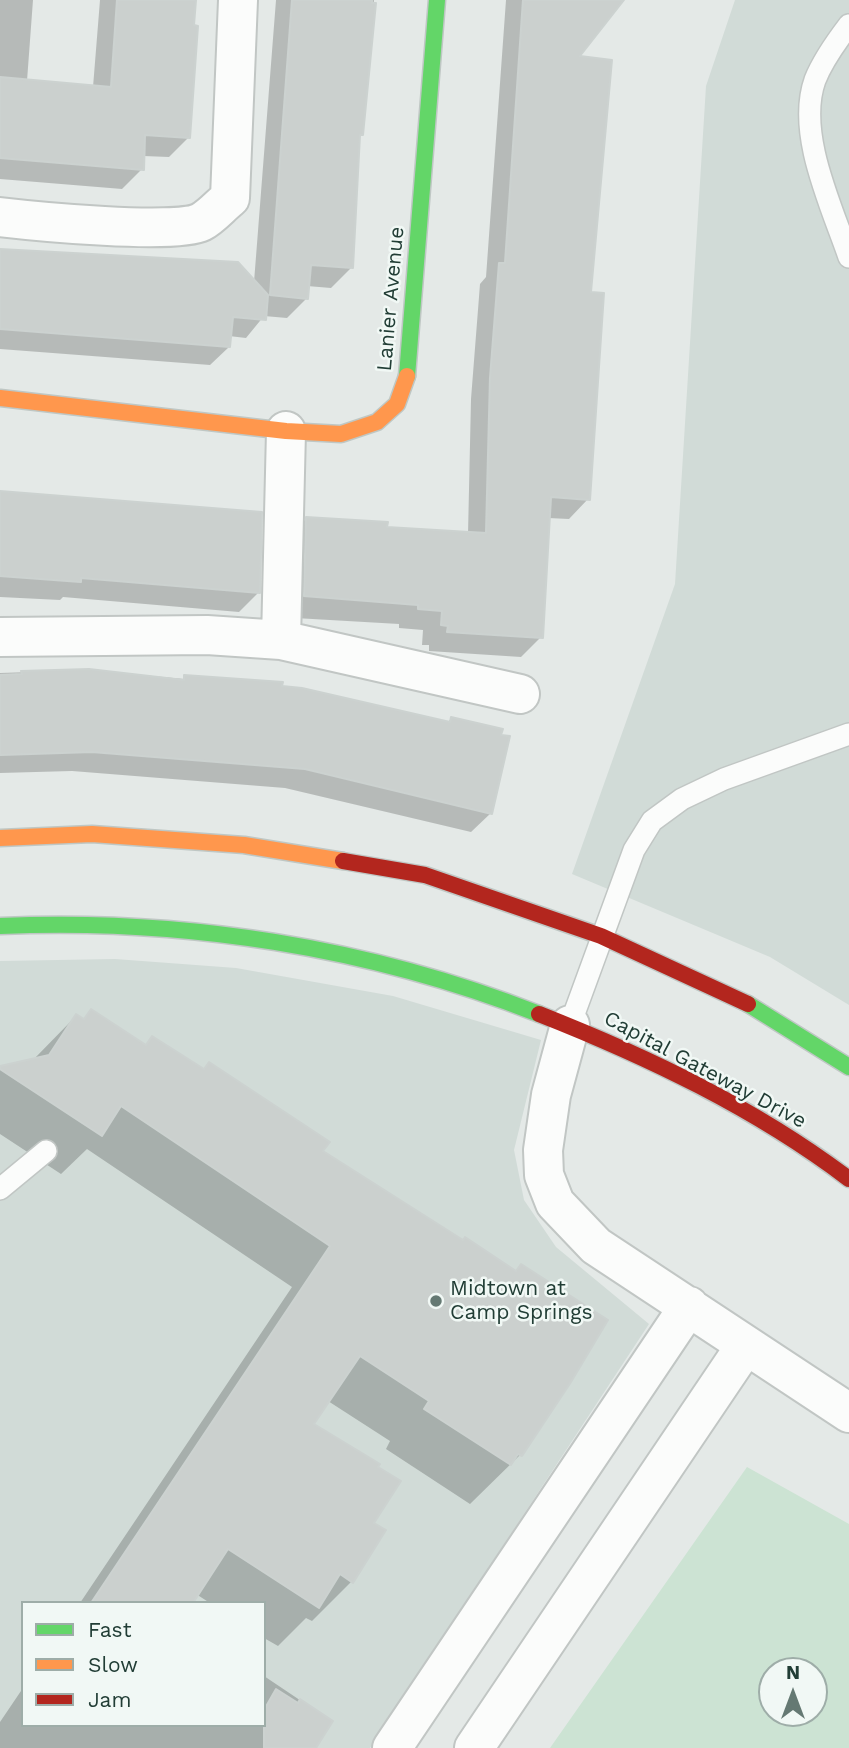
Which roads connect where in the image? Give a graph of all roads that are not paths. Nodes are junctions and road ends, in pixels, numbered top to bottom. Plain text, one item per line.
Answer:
1 (238, 0) edge
2 (438, 0) edge
3 (849, 25) edge
4 (0, 217) edge
5 (849, 257) edge
6 (0, 398) edge
7 (286, 431) junction
8 (0, 637) edge
9 (281, 640) junction
10 (520, 694) dead end
11 (849, 734) edge
12 (0, 838) edge
13 (0, 926) edge
14 (601, 936) junction
15 (570, 1025) junction
16 (849, 1067) edge
17 (46, 1151) dead end
18 (849, 1179) edge
19 (0, 1188) edge
20 (689, 1306) junction
21 (746, 1345) junction
22 (849, 1413) edge
23 (392, 1748) edge
24 (474, 1748) edge

1 - 4 street
2 - 7 street, Lanier Avenue
3 - 5 lane
6 - 7 street, Lanier Avenue
7 - 9 street
8 - 9 street
9 - 10 street
11 - 14 lane
12 - 14 street
13 - 15 street, Capital Gateway Drive
14 - 15 lane
14 - 16 street
15 - 18 street, Capital Gateway Drive
15 - 20 street
17 - 19 lane
20 - 21 street
20 - 23 street
21 - 22 street
21 - 24 street

